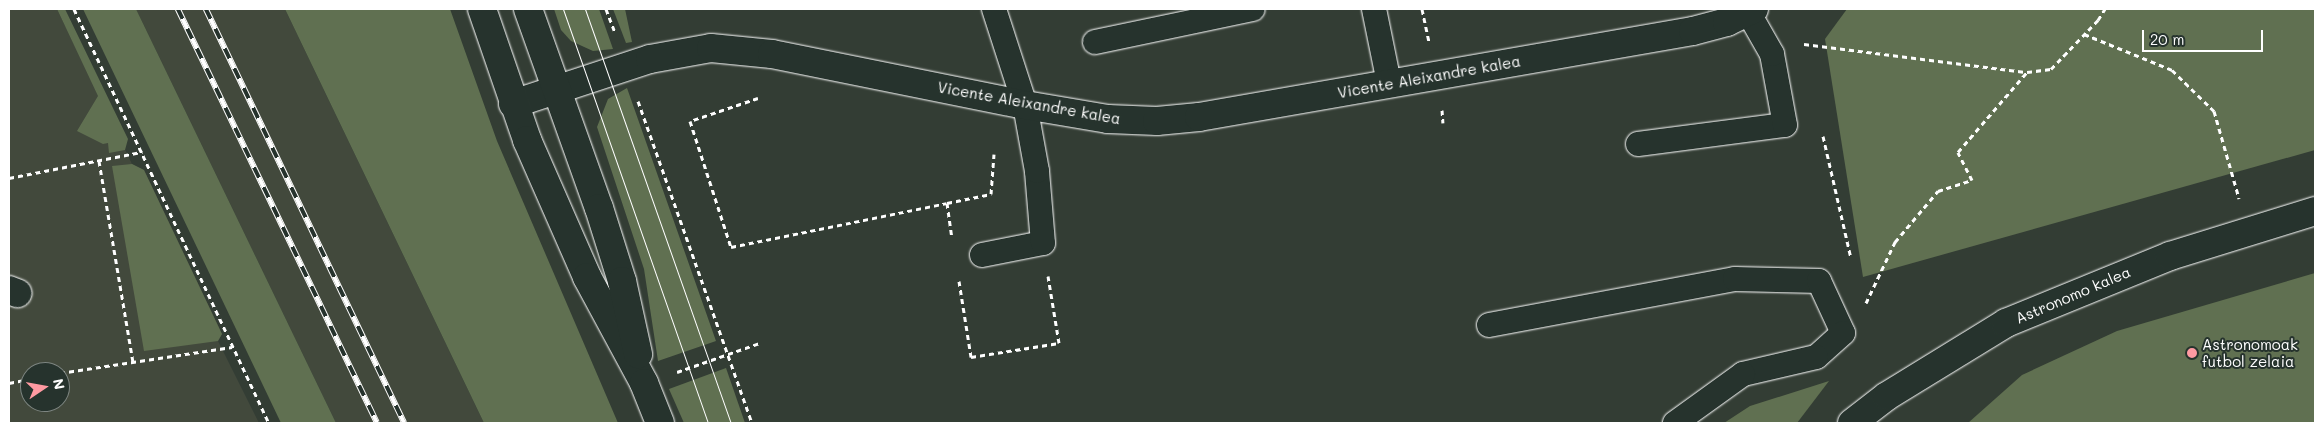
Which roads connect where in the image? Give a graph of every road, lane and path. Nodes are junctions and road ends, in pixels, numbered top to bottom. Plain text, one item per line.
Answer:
1 (74, 9) edge
2 (482, 9) edge
3 (528, 9) edge
4 (606, 9) edge
5 (994, 9) edge
6 (1253, 9) edge
7 (1374, 9) edge
8 (2104, 9) edge
9 (1751, 10) edge
10 (2084, 34) junction
11 (1095, 42) dead end
12 (1801, 44) dead end
13 (626, 67) junction
14 (2027, 72) junction
15 (1389, 83) junction
16 (557, 88) junction
17 (758, 98) dead end
18 (514, 104) junction
19 (1025, 105) junction
20 (1822, 136) dead end
21 (1638, 144) dead end
22 (142, 152) junction
23 (994, 154) dead end
24 (99, 161) junction
25 (9, 178) edge
26 (947, 203) junction
27 (2315, 211) edge
28 (2248, 231) junction
29 (953, 242) dead end
30 (1043, 243) junction
31 (982, 255) dead end
32 (1851, 258) dead end
33 (958, 271) dead end
34 (1865, 306) dead end
35 (1489, 325) dead end
36 (760, 343) dead end
37 (232, 347) junction
38 (728, 354) junction
39 (133, 361) junction
40 (70, 371) edge
41 (644, 383) junction
42 (269, 423) edge
43 (660, 423) edge
44 (752, 423) edge
45 (1675, 423) edge
46 (1852, 423) edge

1 - 22 path
2 - 18 street
3 - 16 street
4 - 13 path
5 - 19 lane
6 - 11 lane
7 - 15 lane
8 - 10 path
9 - 15 street, Vicente Aleixandre kalea
9 - 21 lane
10 - 14 path
10 - 28 path
12 - 14 path
13 - 16 street, Vicente Aleixandre kalea
13 - 19 street, Vicente Aleixandre kalea
13 - 38 path
14 - 34 path
15 - 19 street, Vicente Aleixandre kalea
16 - 18 street, Vicente Aleixandre kalea
16 - 41 street
17 - 26 path
18 - 41 street
19 - 30 lane
20 - 32 path
22 - 24 path
22 - 37 path
23 - 26 path
24 - 25 path
24 - 39 path
26 - 29 path
27 - 28 street, Astronomo kalea
28 - 46 street, Astronomo kalea
30 - 31 lane
30 - 33 path
35 - 45 lane
36 - 38 path
37 - 39 path
37 - 42 path
38 - 41 path
38 - 44 path
39 - 40 path
41 - 43 street

